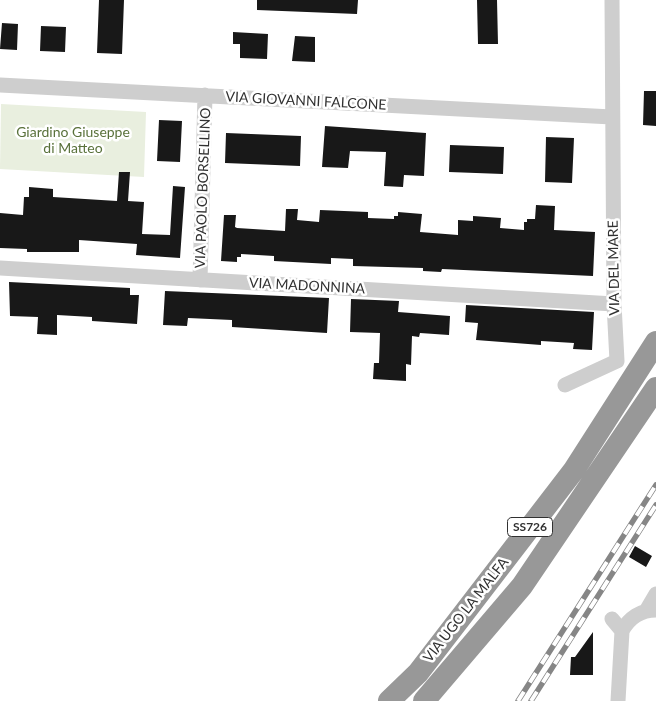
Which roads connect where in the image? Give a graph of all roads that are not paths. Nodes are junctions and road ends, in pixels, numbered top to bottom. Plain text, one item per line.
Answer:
1 (612, 0) edge
2 (0, 85) edge
3 (205, 95) junction
4 (612, 117) junction
5 (0, 268) edge
6 (200, 280) junction
7 (614, 304) junction
8 (656, 342) edge
9 (565, 385) dead end
10 (656, 388) edge
11 (656, 594) edge
12 (651, 611) edge
13 (612, 619) dead end
14 (621, 636) junction
15 (390, 701) edge
16 (424, 701) edge
17 (618, 701) edge

1 - 4 street, VIA DEL MARE
2 - 3 street, VIA GIOVANNI FALCONE
3 - 4 street, VIA GIOVANNI FALCONE
3 - 6 street, VIA PAOLO BORSELLINO
4 - 7 street, VIA DEL MARE
5 - 6 street, VIA MADONNINA
6 - 7 street, VIA MADONNINA
7 - 9 street, VIA DEL MARE
8 - 15 highway, VIA UGO LA MALFA / SS726
10 - 16 highway, VIA UGO LA MALFA / SS726
11 - 12 street
12 - 14 street
13 - 14 street
14 - 17 street

